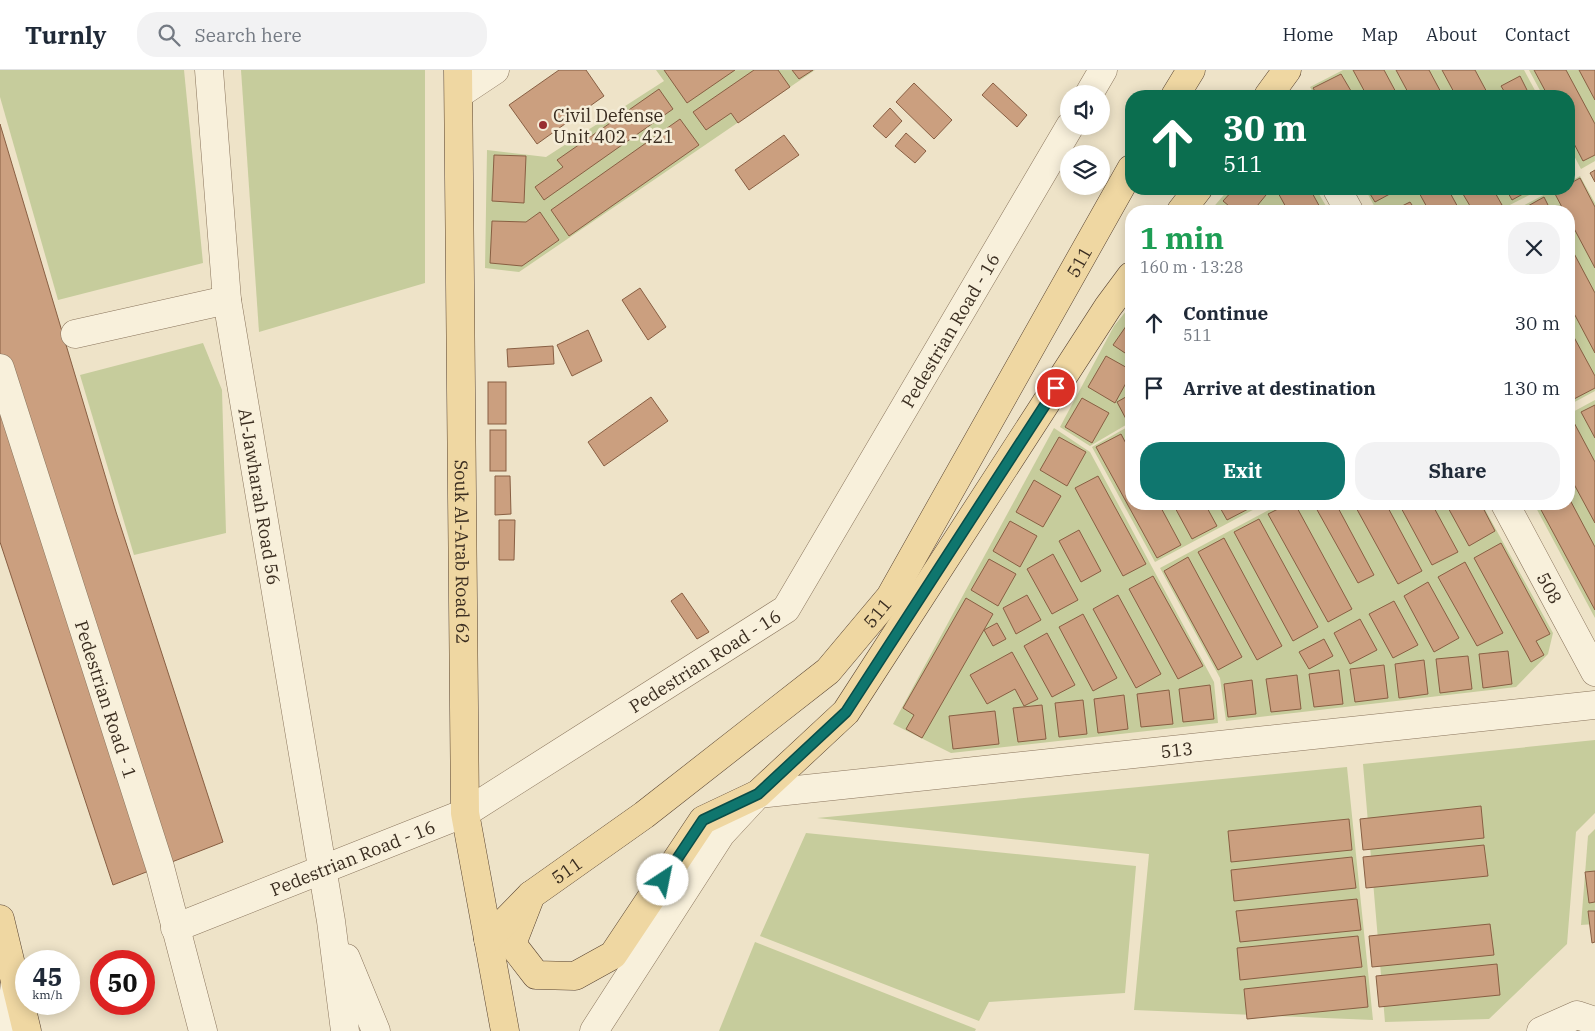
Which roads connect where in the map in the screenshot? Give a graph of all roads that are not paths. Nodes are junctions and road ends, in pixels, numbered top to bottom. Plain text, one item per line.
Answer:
1 (209, 70) edge
2 (495, 70) edge
3 (1103, 70) edge
4 (1190, 70) edge
5 (459, 82) edge
6 (1094, 85) edge
7 (1178, 90) edge
8 (1065, 135) edge
9 (1125, 180) edge
10 (1193, 195) edge
11 (1186, 205) edge
12 (1125, 284) edge
13 (227, 300) junction
14 (75, 334) dead end
15 (0, 368) edge
16 (1508, 510) edge
17 (1595, 672) edge
18 (1595, 705) edge
19 (758, 794) junction
20 (465, 814) junction
21 (322, 869) junction
22 (531, 896) junction
23 (0, 919) edge
24 (331, 922) junction
25 (175, 928) junction
26 (488, 939) junction
27 (15, 981) joint
28 (23, 1015) edge
29 (1595, 1021) edge
30 (202, 1029) edge
31 (9, 1031) edge
32 (27, 1031) edge
33 (345, 1031) edge
34 (376, 1031) edge
35 (505, 1031) edge
36 (594, 1031) edge
37 (1541, 1031) edge

1 - 13 street, Al-Jawharah Road 56
2 - 5 street
3 - 6 street
4 - 7 main road
5 - 20 main road, Souk Al-Arab Road 62
8 - 20 street, Pedestrian Road - 16
9 - 22 main road, 511
10 - 11 main road
12 - 19 main road, 511
13 - 14 street
13 - 21 street, Al-Jawharah Road 56
15 - 25 street, Pedestrian Road - 1
16 - 17 street, 508
18 - 19 street, 513
19 - 22 main road
19 - 36 street, 511
20 - 21 street, Pedestrian Road - 16
20 - 26 main road, Souk Al-Arab Road 62
21 - 24 street, Al-Jawharah Road 56
21 - 25 street, Pedestrian Road - 16
22 - 26 main road, 511
23 - 27 main road
24 - 33 street
24 - 34 street
25 - 30 street, Pedestrian Road - 1
26 - 35 main road, Souk Al-Arab Road 62
27 - 31 street
28 - 32 main road
29 - 37 street

